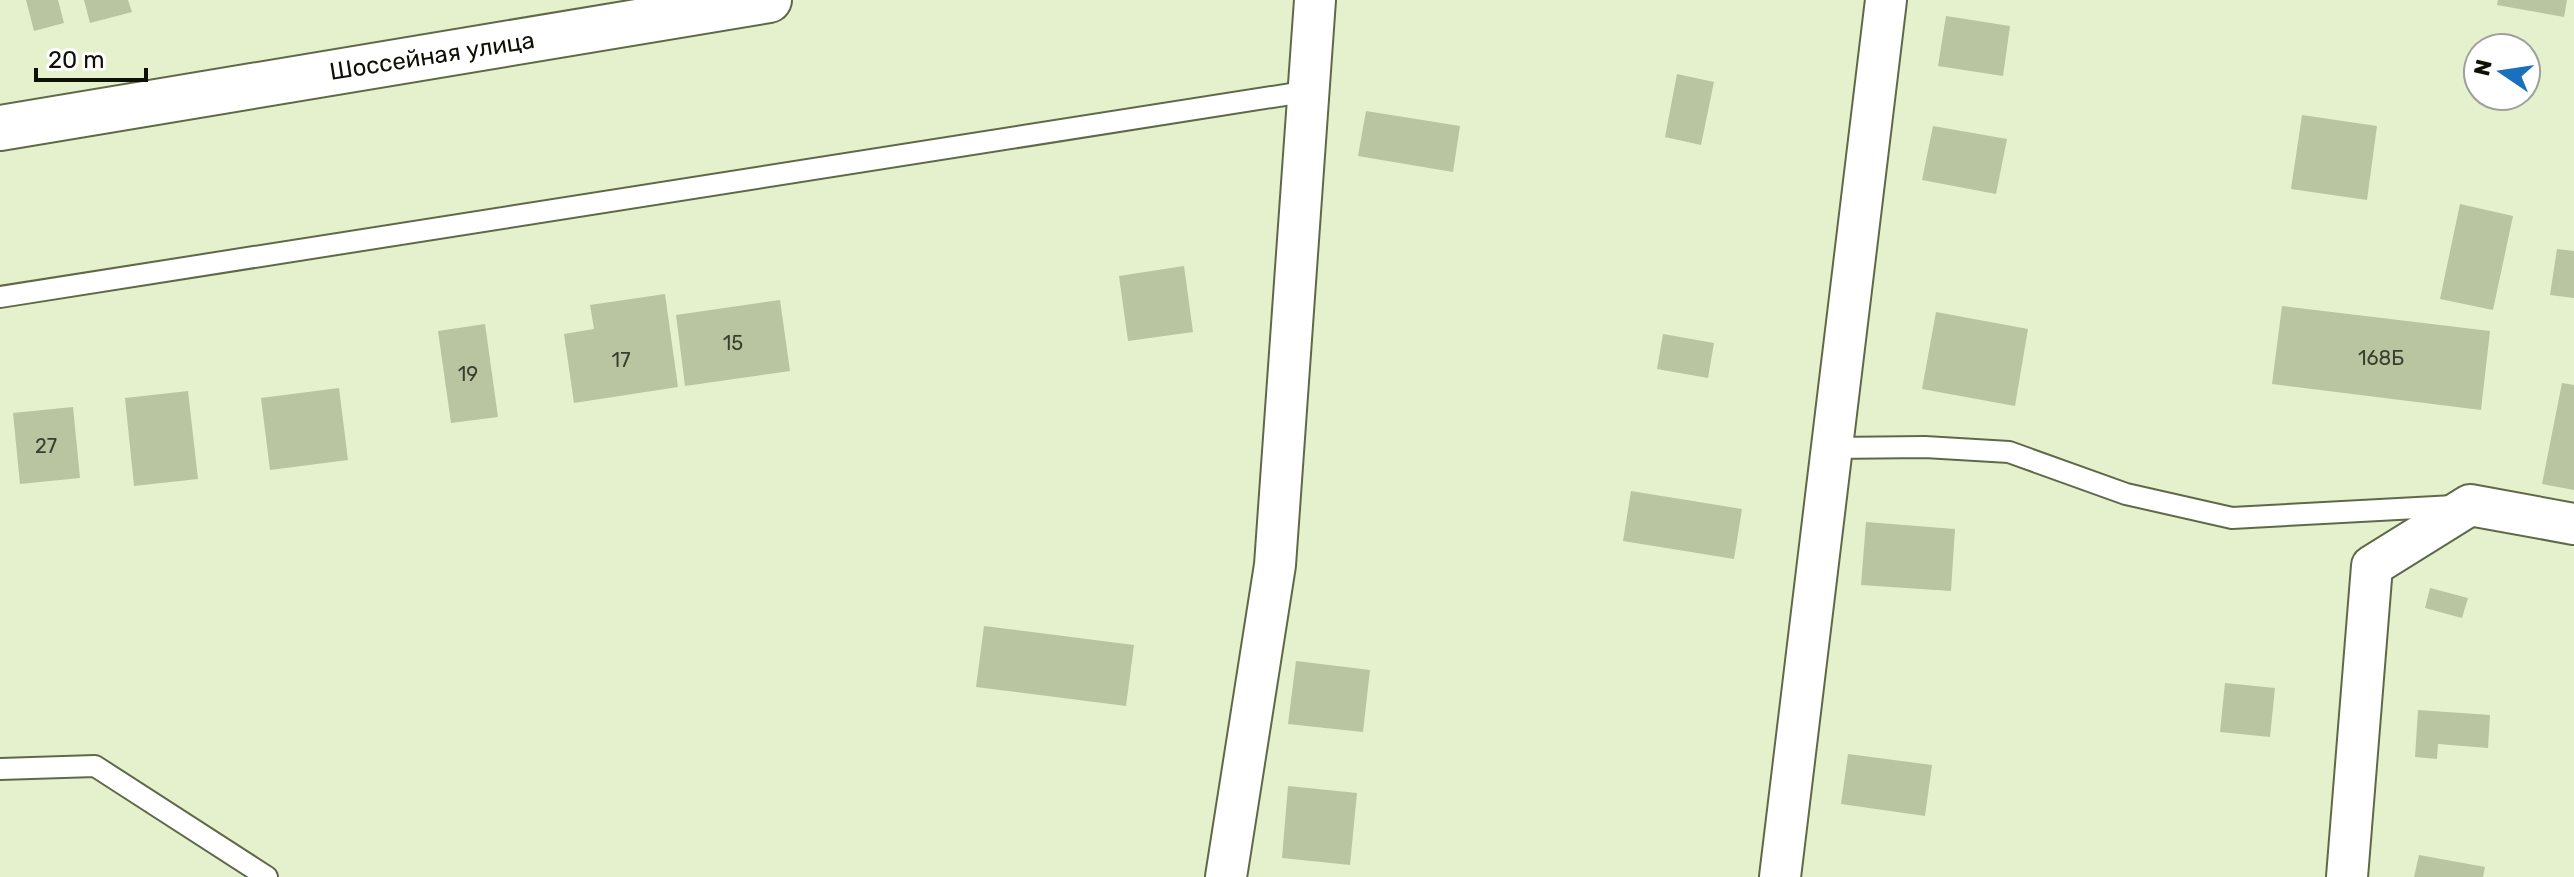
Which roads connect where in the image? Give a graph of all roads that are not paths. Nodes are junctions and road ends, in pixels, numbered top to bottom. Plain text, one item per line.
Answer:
1 (769, 0) edge
2 (1315, 0) edge
3 (1886, 0) edge
4 (1310, 91) junction
5 (0, 128) edge
6 (0, 297) edge
7 (1831, 448) junction
8 (2470, 505) junction
9 (2574, 524) edge
10 (0, 769) edge
11 (267, 877) edge
12 (1226, 877) edge
13 (1780, 877) edge
14 (2347, 877) edge

1 - 5 main road, Шоссейная улица
2 - 4 street
3 - 7 street
4 - 6 lane
4 - 12 street
7 - 8 lane
7 - 13 street
8 - 9 street
8 - 14 street
10 - 11 lane

